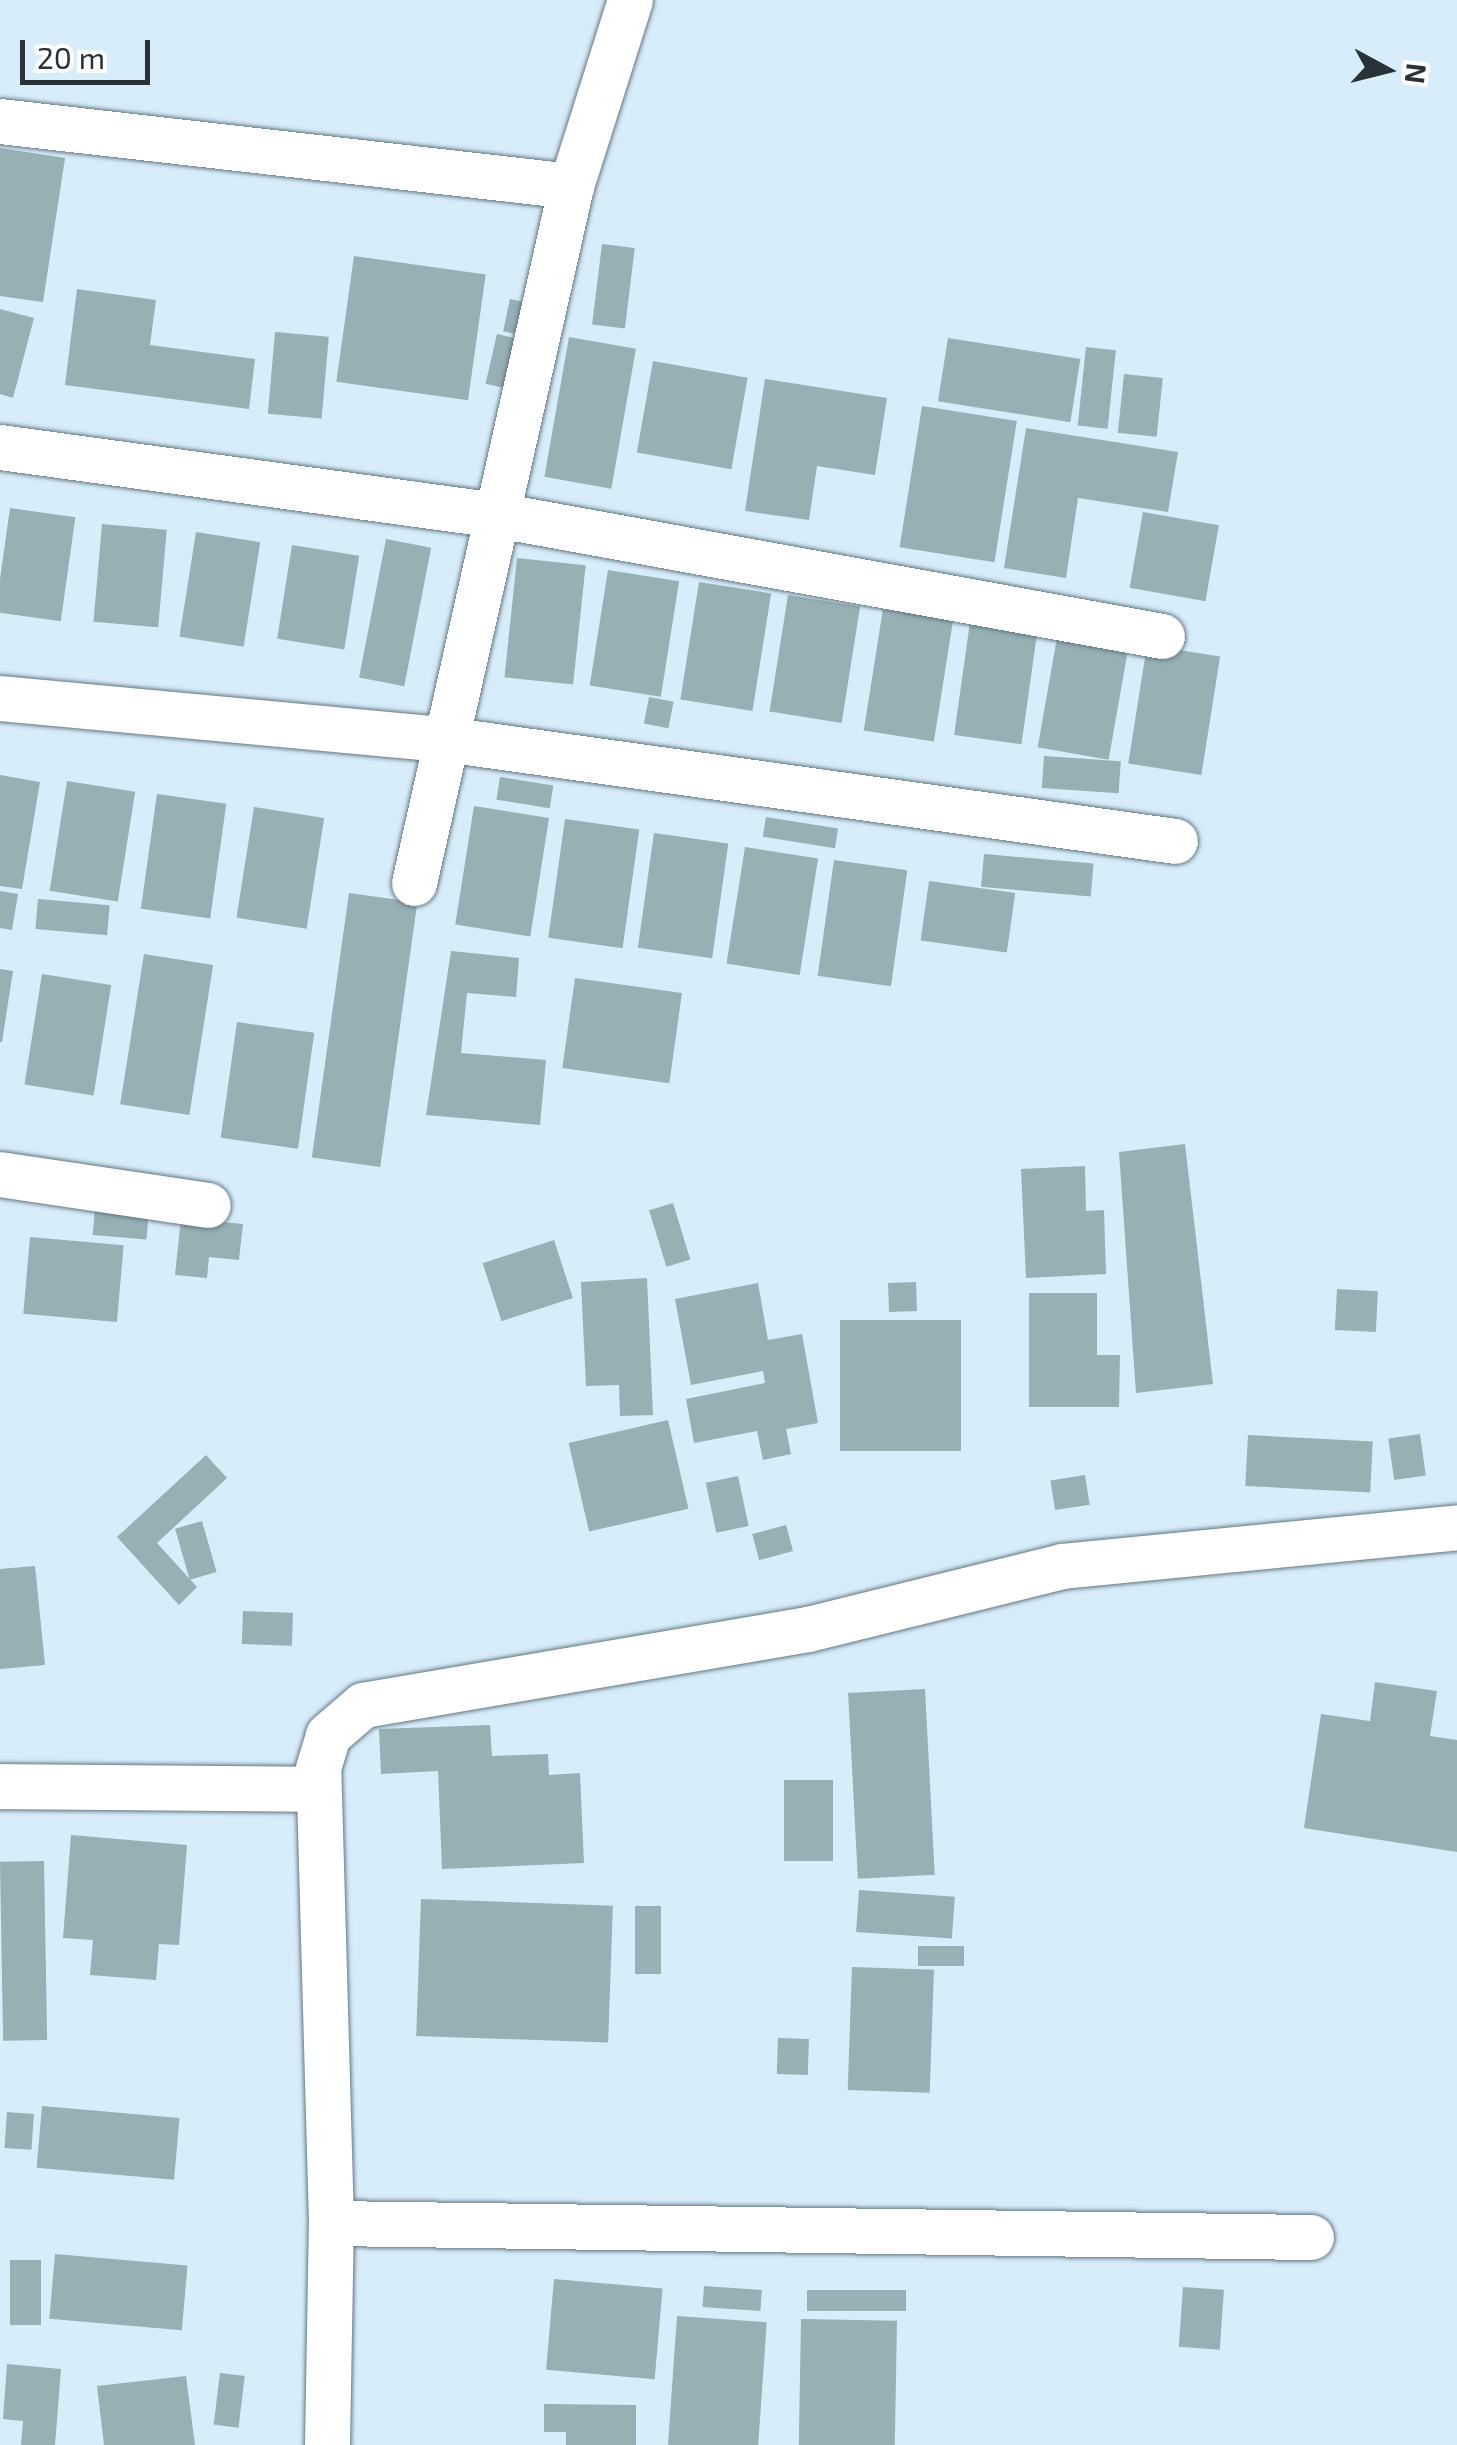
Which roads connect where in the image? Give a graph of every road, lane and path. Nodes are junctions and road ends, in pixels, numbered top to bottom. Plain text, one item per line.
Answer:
1 (630, 0) edge
2 (0, 120) edge
3 (571, 186) junction
4 (0, 447) edge
5 (492, 514) junction
6 (1162, 636) dead end
7 (0, 698) edge
8 (445, 739) junction
9 (1176, 841) dead end
10 (414, 883) dead end
11 (0, 1174) edge
12 (208, 1205) dead end
13 (1457, 1527) edge
14 (0, 1786) edge
15 (318, 1789) junction
16 (331, 2224) junction
17 (1311, 2236) dead end
18 (327, 2445) edge

1 - 3 street
2 - 3 street
3 - 5 street
4 - 5 street
5 - 6 street
5 - 8 street
7 - 8 street
8 - 9 street
8 - 10 street
11 - 12 street
13 - 15 street
14 - 15 street
15 - 16 street
16 - 17 street
16 - 18 street

